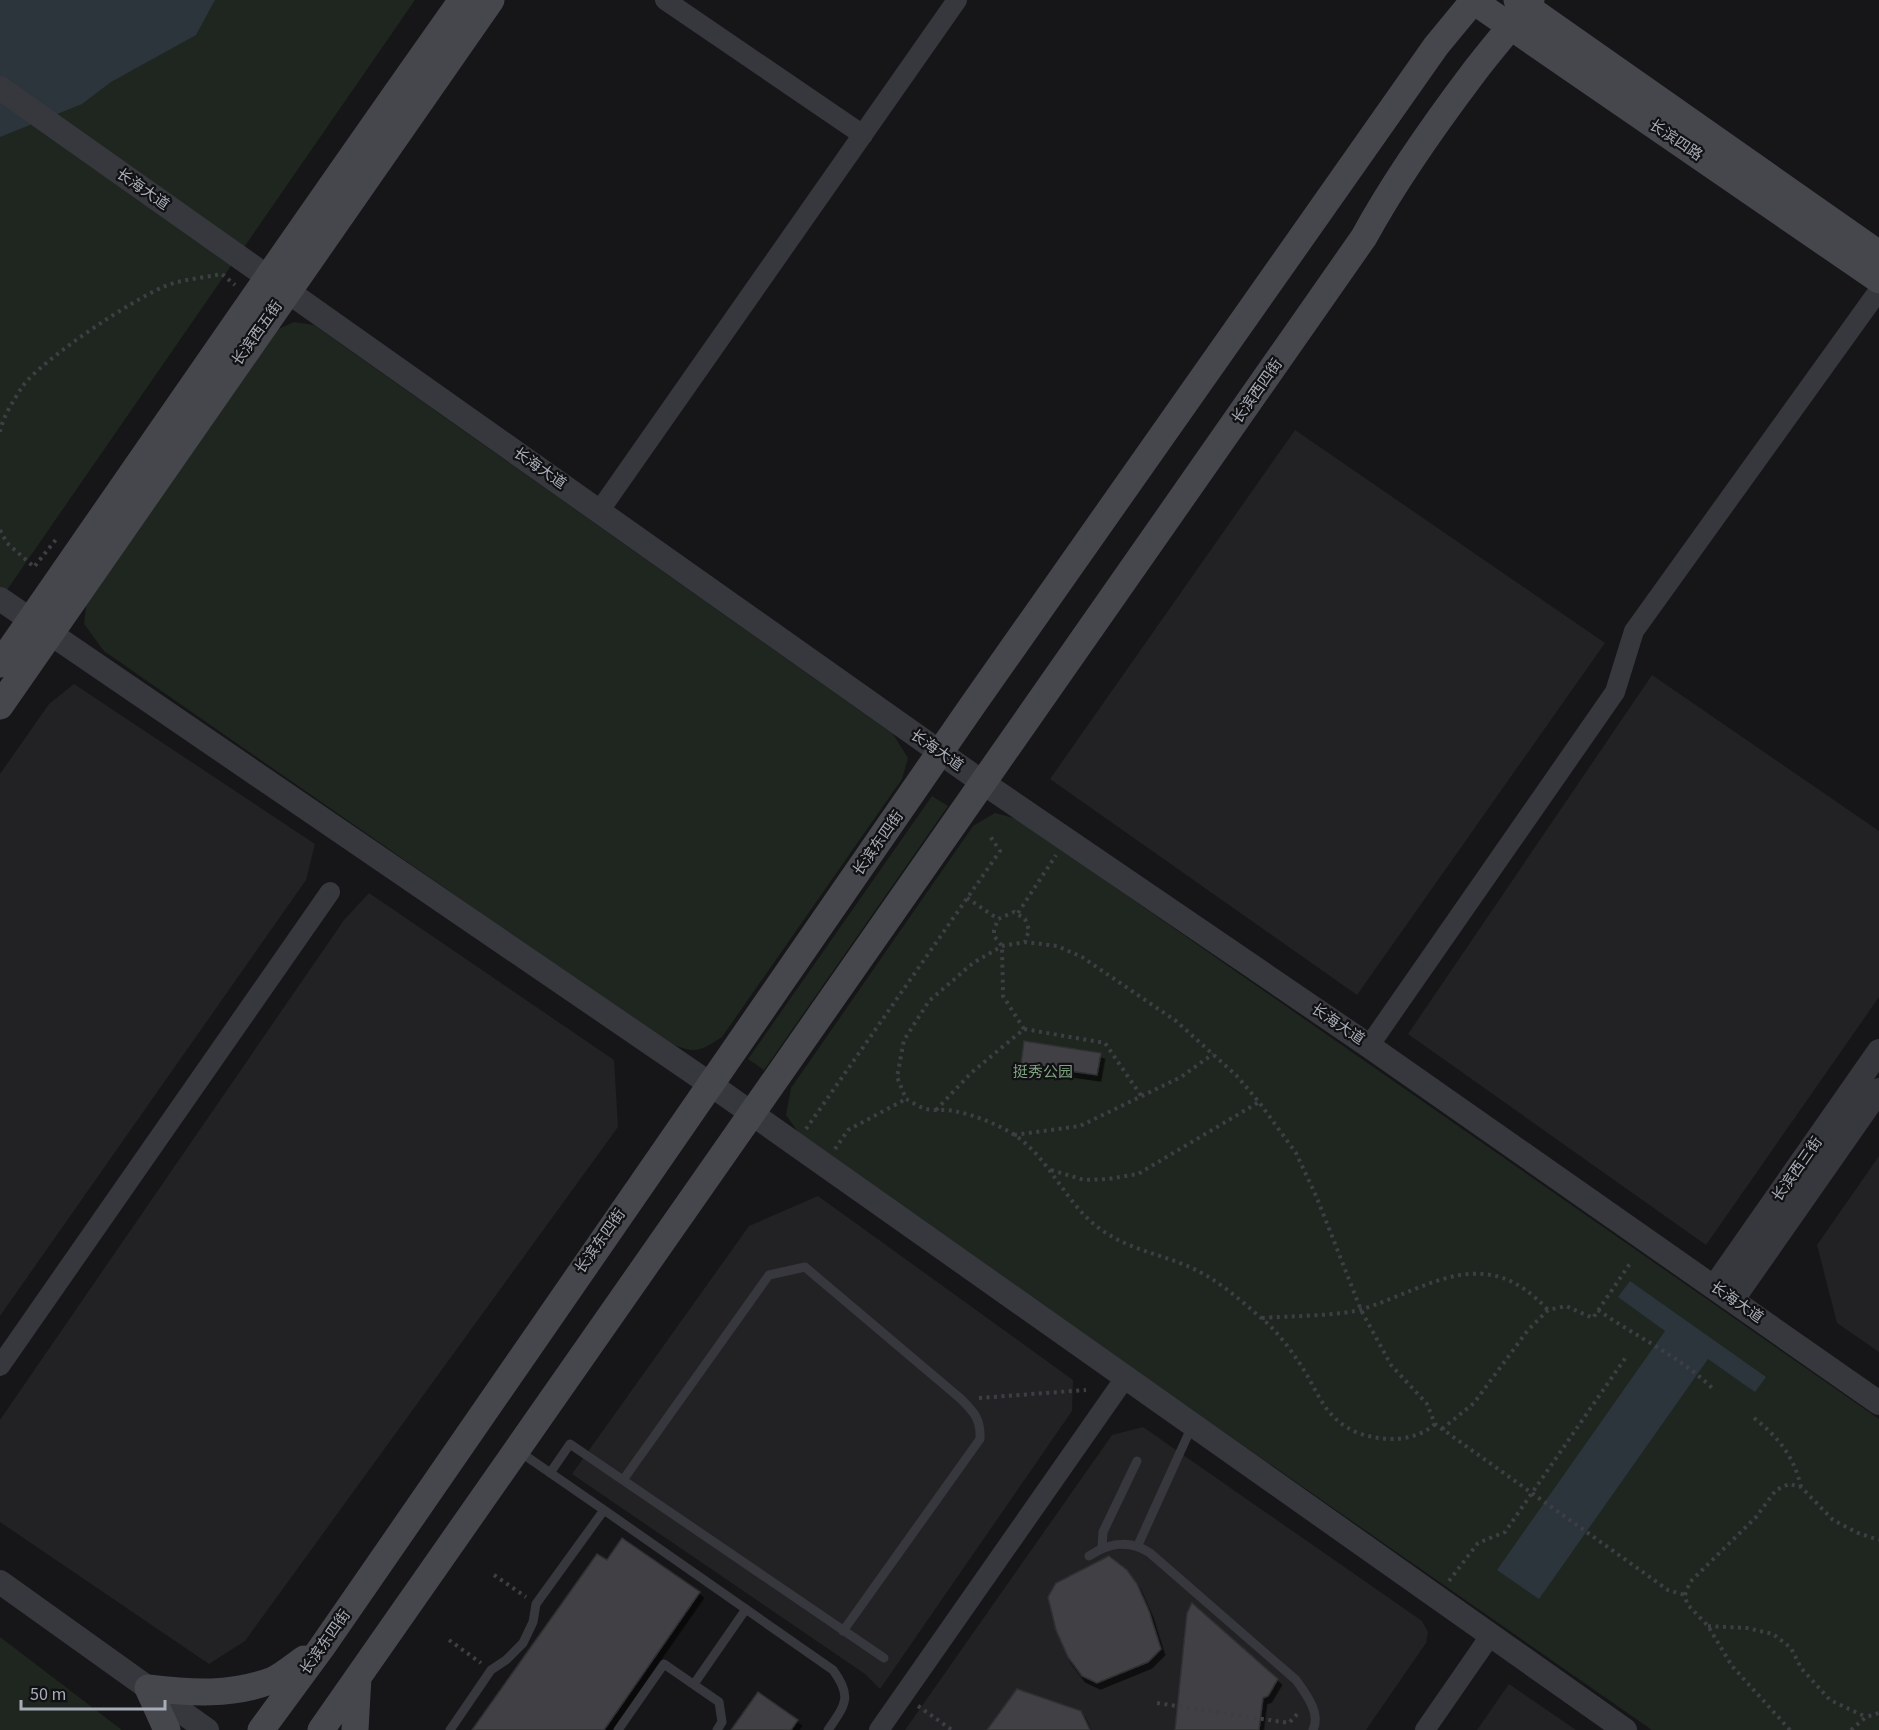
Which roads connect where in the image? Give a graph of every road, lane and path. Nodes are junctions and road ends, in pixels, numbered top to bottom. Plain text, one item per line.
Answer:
1 (462, 0) edge
2 (491, 0) edge
3 (665, 0) edge
4 (957, 0) edge
5 (1473, 0) edge
6 (1521, 8) edge
7 (0, 88) edge
8 (863, 135) junction
9 (1879, 254) edge
10 (1879, 280) edge
11 (278, 284) junction
12 (238, 287) dead end
13 (1879, 290) edge
14 (0, 432) edge
15 (600, 510) junction
16 (0, 530) edge
17 (34, 567) dead end
18 (0, 598) edge
19 (40, 627) junction
20 (11, 662) edge
21 (0, 706) edge
22 (940, 753) junction
23 (982, 782) junction
24 (990, 836) dead end
25 (1067, 840) junction
26 (330, 892) dead end
27 (967, 898) junction
28 (1018, 913) junction
29 (998, 919) junction
30 (1025, 942) junction
31 (1002, 946) junction
32 (1024, 1029) junction
33 (1369, 1046) junction
34 (1879, 1051) edge
35 (1213, 1054) junction
36 (710, 1084) junction
37 (1879, 1090) edge
38 (1142, 1098) junction
39 (906, 1099) junction
40 (1258, 1102) junction
41 (936, 1110) junction
42 (752, 1114) junction
43 (805, 1129) dead end
44 (1014, 1135) junction
45 (832, 1152) dead end
46 (1051, 1170) junction
47 (1631, 1262) dead end
48 (1724, 1293) junction
49 (1361, 1310) junction
50 (1548, 1310) junction
51 (1598, 1310) junction
52 (1262, 1318) junction
53 (1626, 1357) dead end
54 (0, 1366) edge
55 (1125, 1378) junction
56 (1713, 1389) dead end
57 (1086, 1390) dead end
58 (961, 1399) junction
59 (1879, 1403) edge
60 (1754, 1418) dead end
61 (1435, 1424) junction
62 (1192, 1426) junction
63 (1442, 1429) junction
64 (518, 1451) junction
65 (1137, 1461) dead end
66 (549, 1473) junction
67 (623, 1480) junction
68 (1801, 1487) junction
69 (1532, 1493) junction
70 (604, 1510) junction
71 (1879, 1540) edge
72 (1138, 1545) junction
73 (1102, 1548) junction
74 (1089, 1556) dead end
75 (494, 1575) dead end
76 (0, 1582) edge
77 (1685, 1595) junction
78 (1436, 1598) junction
79 (536, 1604) junction
80 (746, 1609) junction
81 (1708, 1626) junction
82 (843, 1631) junction
83 (1490, 1636) junction
84 (449, 1640) dead end
85 (322, 1647) junction
86 (884, 1658) dead end
87 (491, 1670) junction
88 (358, 1677) junction
89 (693, 1684) junction
90 (148, 1688) junction
91 (1311, 1700) junction
92 (1157, 1703) dead end
93 (921, 1708) dead end
94 (1879, 1713) edge
95 (1866, 1717) junction
96 (167, 1730) edge
97 (207, 1730) edge
98 (261, 1730) edge
99 (321, 1730) edge
100 (355, 1730) edge
101 (450, 1730) edge
102 (618, 1730) edge
103 (717, 1730) edge
104 (828, 1730) edge
105 (879, 1730) edge
106 (952, 1730) edge
107 (1313, 1730) edge
108 (1425, 1730) edge
109 (1624, 1730) edge
110 (1790, 1730) edge
111 (1851, 1730) edge

1 - 11 main road, 长滨西五街
2 - 11 main road, 长滨西五街
3 - 8 street
4 - 8 street
5 - 6 main road, 长滨四路
5 - 22 main road
6 - 9 main road, 长滨四路
6 - 10 main road, 长滨四路
6 - 23 main road, 长滨西四街
7 - 11 street, 长海大道
8 - 15 street
11 - 15 street, 长海大道
11 - 19 main road, 长滨西五街
12 - 14 path
13 - 33 street
15 - 22 street, 长海大道
16 - 17 path
18 - 19 street
19 - 20 main road, 长滨西五街
19 - 36 street
20 - 21 main road, 长滨西五街
22 - 23 street, 长海大道
22 - 36 main road, 长滨东四街
23 - 25 street, 长海大道
23 - 42 main road
24 - 27 path
25 - 28 path
25 - 33 street, 长海大道
26 - 54 street
27 - 29 path
27 - 43 path
28 - 29 path
28 - 30 path
29 - 31 path
30 - 31 path
30 - 35 path
31 - 32 path
31 - 39 path
32 - 38 path
32 - 41 path
33 - 48 street, 长海大道
34 - 48 street, 长滨西三街
35 - 38 path
35 - 40 path
36 - 42 street
36 - 85 main road, 长滨东四街
37 - 48 street, 长滨西三街
38 - 44 path
39 - 41 path
39 - 45 path
40 - 46 path
40 - 49 path
41 - 44 path
42 - 55 street
42 - 64 main road
44 - 46 path
46 - 52 path
47 - 51 path
48 - 59 street, 长海大道
49 - 50 path
49 - 52 path
49 - 61 path
50 - 51 path
50 - 63 path
51 - 56 path
52 - 61 path
53 - 69 path
55 - 62 street
55 - 105 street
57 - 58 path
58 - 67 lane
58 - 82 lane
60 - 68 path
61 - 63 path
62 - 72 lane
62 - 78 street
63 - 69 path
64 - 66 lane
64 - 88 main road
65 - 73 lane
66 - 67 lane
66 - 70 lane
67 - 82 lane
68 - 71 path
68 - 77 path
69 - 77 path
69 - 78 path
70 - 79 lane
70 - 80 lane
72 - 73 lane
72 - 91 lane
73 - 74 lane
75 - 79 path
76 - 90 street
77 - 81 path
78 - 83 street
79 - 87 lane
80 - 89 lane
80 - 104 lane
81 - 95 path
81 - 110 path
82 - 86 lane
83 - 108 street
83 - 109 street
84 - 87 path
85 - 90 main road
85 - 98 main road, 长滨东四街
87 - 101 lane
88 - 99 main road
88 - 100 main road
89 - 102 lane
89 - 103 lane
90 - 96 main road
90 - 97 street
91 - 92 path
91 - 107 lane
93 - 106 path
94 - 95 path
95 - 111 path

